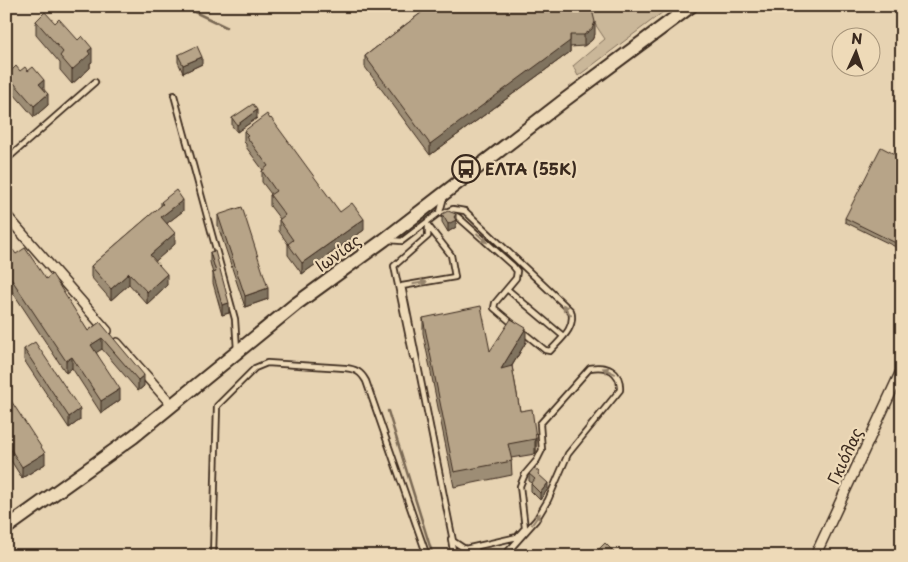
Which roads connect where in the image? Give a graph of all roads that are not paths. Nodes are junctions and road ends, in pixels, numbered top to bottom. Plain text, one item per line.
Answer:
1 (691, 6) edge
2 (95, 82) dead end
3 (174, 95) dead end
4 (6, 160) edge
5 (445, 192) junction
6 (441, 213) junction
7 (6, 214) edge
8 (427, 224) junction
9 (384, 240) junction
10 (507, 289) junction
11 (563, 336) junction
12 (237, 351) junction
13 (902, 369) edge
14 (172, 405) junction
15 (6, 528) edge
16 (476, 548) junction
17 (213, 556) edge
18 (427, 556) edge
19 (454, 556) edge
20 (478, 556) edge
21 (504, 556) edge
22 (815, 556) edge

1 - 5 street, Ιωνίας
2 - 4 lane
3 - 12 lane
5 - 6 lane
5 - 9 street, Ιωνίας
6 - 8 lane
6 -> 10 lane
11 -> 6 lane
7 - 14 street
8 - 9 lane
16 -> 8 lane
8 - 19 lane
9 - 12 street, Ιωνίας
10 - 11 lane
10 - 11 lane
12 - 14 street, Ιωνίας
13 - 22 street, Γκιόλας
14 - 15 street, Ιωνίας
16 - 20 lane
21 -> 16 lane
17 - 18 lane

